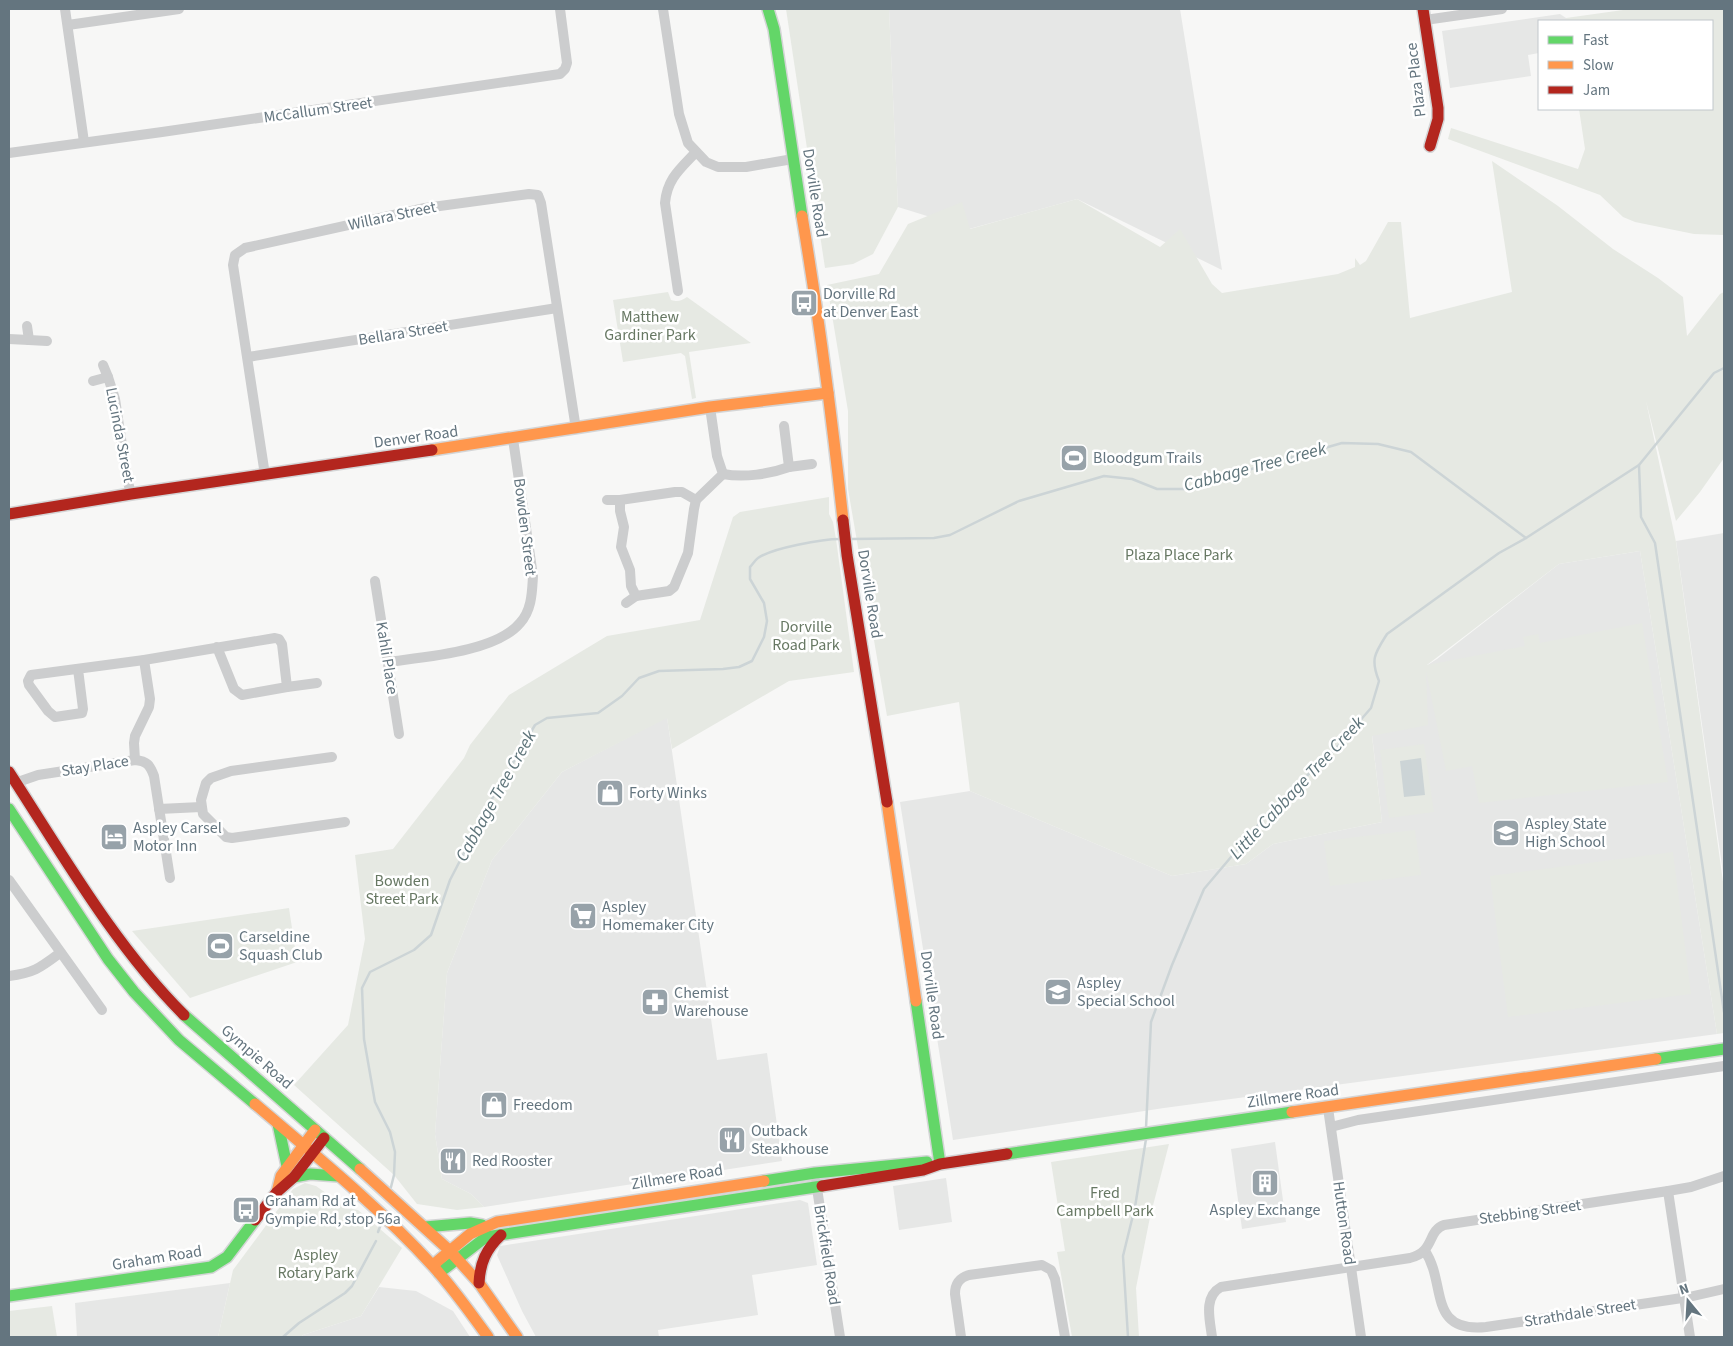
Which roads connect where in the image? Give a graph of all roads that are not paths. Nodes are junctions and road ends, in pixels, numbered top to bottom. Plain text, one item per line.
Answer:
1 (65, 9) edge
2 (179, 9) edge
3 (560, 9) edge
4 (663, 9) edge
5 (768, 9) edge
6 (775, 9) edge
7 (1502, 9) edge
8 (1424, 14) edge
9 (68, 25) junction
10 (774, 29) junction
11 (84, 142) junction
12 (1430, 146) dead end
13 (696, 152) junction
14 (9, 153) edge
15 (792, 159) junction
16 (678, 291) dead end
17 (558, 308) junction
18 (27, 326) dead end
19 (9, 339) edge
20 (29, 340) junction
21 (47, 341) dead end
22 (248, 357) junction
23 (103, 365) dead end
24 (108, 377) junction
25 (93, 382) dead end
26 (828, 393) junction
27 (710, 407) junction
28 (784, 426) dead end
29 (576, 429) junction
30 (513, 439) junction
31 (812, 464) dead end
32 (789, 466) junction
33 (723, 474) junction
34 (264, 475) junction
35 (131, 494) junction
36 (606, 500) dead end
37 (620, 500) junction
38 (696, 500) junction
39 (9, 514) edge
40 (375, 581) dead end
41 (636, 596) junction
42 (626, 603) dead end
43 (218, 647) junction
44 (144, 660) junction
45 (388, 662) junction
46 (78, 669) junction
47 (317, 683) dead end
48 (287, 687) junction
49 (399, 734) dead end
50 (332, 757) dead end
51 (135, 760) junction
52 (9, 772) edge
53 (16, 783) junction
54 (201, 807) junction
55 (9, 809) edge
56 (159, 810) junction
57 (345, 822) dead end
58 (170, 878) dead end
59 (9, 880) edge
60 (60, 953) junction
61 (9, 976) edge
62 (102, 1010) dead end
63 (1724, 1049) edge
64 (1650, 1059) junction
65 (1724, 1066) edge
66 (1653, 1076) junction
67 (1328, 1108) junction
68 (278, 1124) junction
69 (1331, 1127) junction
70 (319, 1134) junction
71 (307, 1150) junction
72 (940, 1164) junction
73 (287, 1166) junction
74 (815, 1173) junction
75 (294, 1176) junction
76 (338, 1176) junction
77 (1724, 1176) edge
78 (817, 1186) junction
79 (1668, 1191) junction
80 (277, 1192) junction
81 (482, 1225) junction
82 (426, 1228) junction
83 (501, 1235) junction
84 (449, 1250) junction
85 (1425, 1251) junction
86 (458, 1258) junction
87 (1351, 1266) junction
88 (436, 1269) junction
89 (479, 1283) junction
90 (1724, 1289) edge
91 (9, 1296) edge
92 (1684, 1297) junction
93 (488, 1337) edge
94 (517, 1337) edge
95 (840, 1337) edge
96 (962, 1337) edge
97 (1065, 1337) edge
98 (1212, 1337) edge
99 (1361, 1337) edge
100 (1690, 1337) edge

1 - 9 street
2 - 9 street
3 - 11 street, McCallum Street
4 - 13 street
5 - 10 main road, Dorville Road
6 - 10 main road, Dorville Road
7 - 8 street
8 - 12 main road, Plaza Place
9 - 11 street
10 - 15 main road, Dorville Road
11 - 14 street, McCallum Street
13 - 15 street
13 - 16 street
15 - 26 main road, Dorville Road
17 - 22 street, Bellara Street
17 - 22 street, Willara Street
17 - 29 street, Willara Street
18 - 20 street
19 - 20 street
20 - 21 street
22 - 34 street, Willara Street
23 - 24 street, Lucinda Street
24 - 25 street, Lucinda Street
24 - 35 street, Lucinda Street
26 - 27 main road, Denver Road
26 - 72 main road, Dorville Road
27 - 29 main road, Denver Road
27 - 33 street
28 - 32 street
29 - 30 main road, Denver Road
30 - 34 main road, Denver Road
30 - 45 street, Bowden Street
31 - 32 street
32 - 33 street
33 - 38 street
34 - 35 main road, Denver Road
35 - 39 main road, Denver Road
36 - 37 street
37 - 38 street
37 - 41 street
38 - 41 street
40 - 45 street, Kahli Place
41 - 42 street
43 - 44 street
43 - 48 street
43 - 48 street
44 - 46 street
44 - 51 street
45 - 49 street, Kahli Place
46 - 46 street
47 - 48 street
50 - 54 street
51 - 53 street, Stay Place
51 - 56 street, Stay Place
52 - 53 main road, Gympie Road
53 - 70 main road, Gympie Road
54 - 56 street
54 - 57 street
55 - 68 main road
56 - 58 street, Stay Place
59 - 60 street
60 - 61 street
60 - 62 street
63 - 64 main road, Zillmere Road
64 - 66 street
64 - 67 main road, Zillmere Road
65 - 66 street, Zillmere Road
66 - 69 street, Zillmere Road
67 - 69 street, Hutton Road
67 - 72 main road, Zillmere Road
68 - 71 main road
68 - 73 main road
69 - 87 street, Hutton Road
70 - 71 main road, Graham Road
70 - 82 main road, Gympie Road
71 - 73 main road, Graham Road
71 - 75 main road, Graham Road
71 - 76 main road
72 - 74 main road, Zillmere Road
72 - 78 main road, Zillmere Road
73 - 80 main road, Graham Road
74 - 78 street, Brickfield Road
74 - 81 main road, Zillmere Road
75 - 76 main road
75 - 80 main road, Graham Road
76 - 88 main road
77 - 79 street, Stebbing Street
78 - 83 main road, Zillmere Road
78 - 95 street, Brickfield Road
79 - 85 street, Stebbing Street
79 - 92 street
80 - 91 main road, Graham Road
81 - 82 main road
81 - 84 main road, Zillmere Road
82 - 84 main road, Gympie Road
83 - 86 main road, Zillmere Road
83 - 89 main road
84 - 86 main road, Gympie Road
84 - 88 main road, Zillmere Road
85 - 87 street
85 - 92 street, Strathdale Street
86 - 88 main road, Zillmere Road
86 - 89 main road, Gympie Road
87 - 98 street
87 - 99 street, Hutton Road
88 - 93 main road
89 - 94 main road, Gympie Road
90 - 92 street, Strathdale Street
92 - 100 street
96 - 97 street

